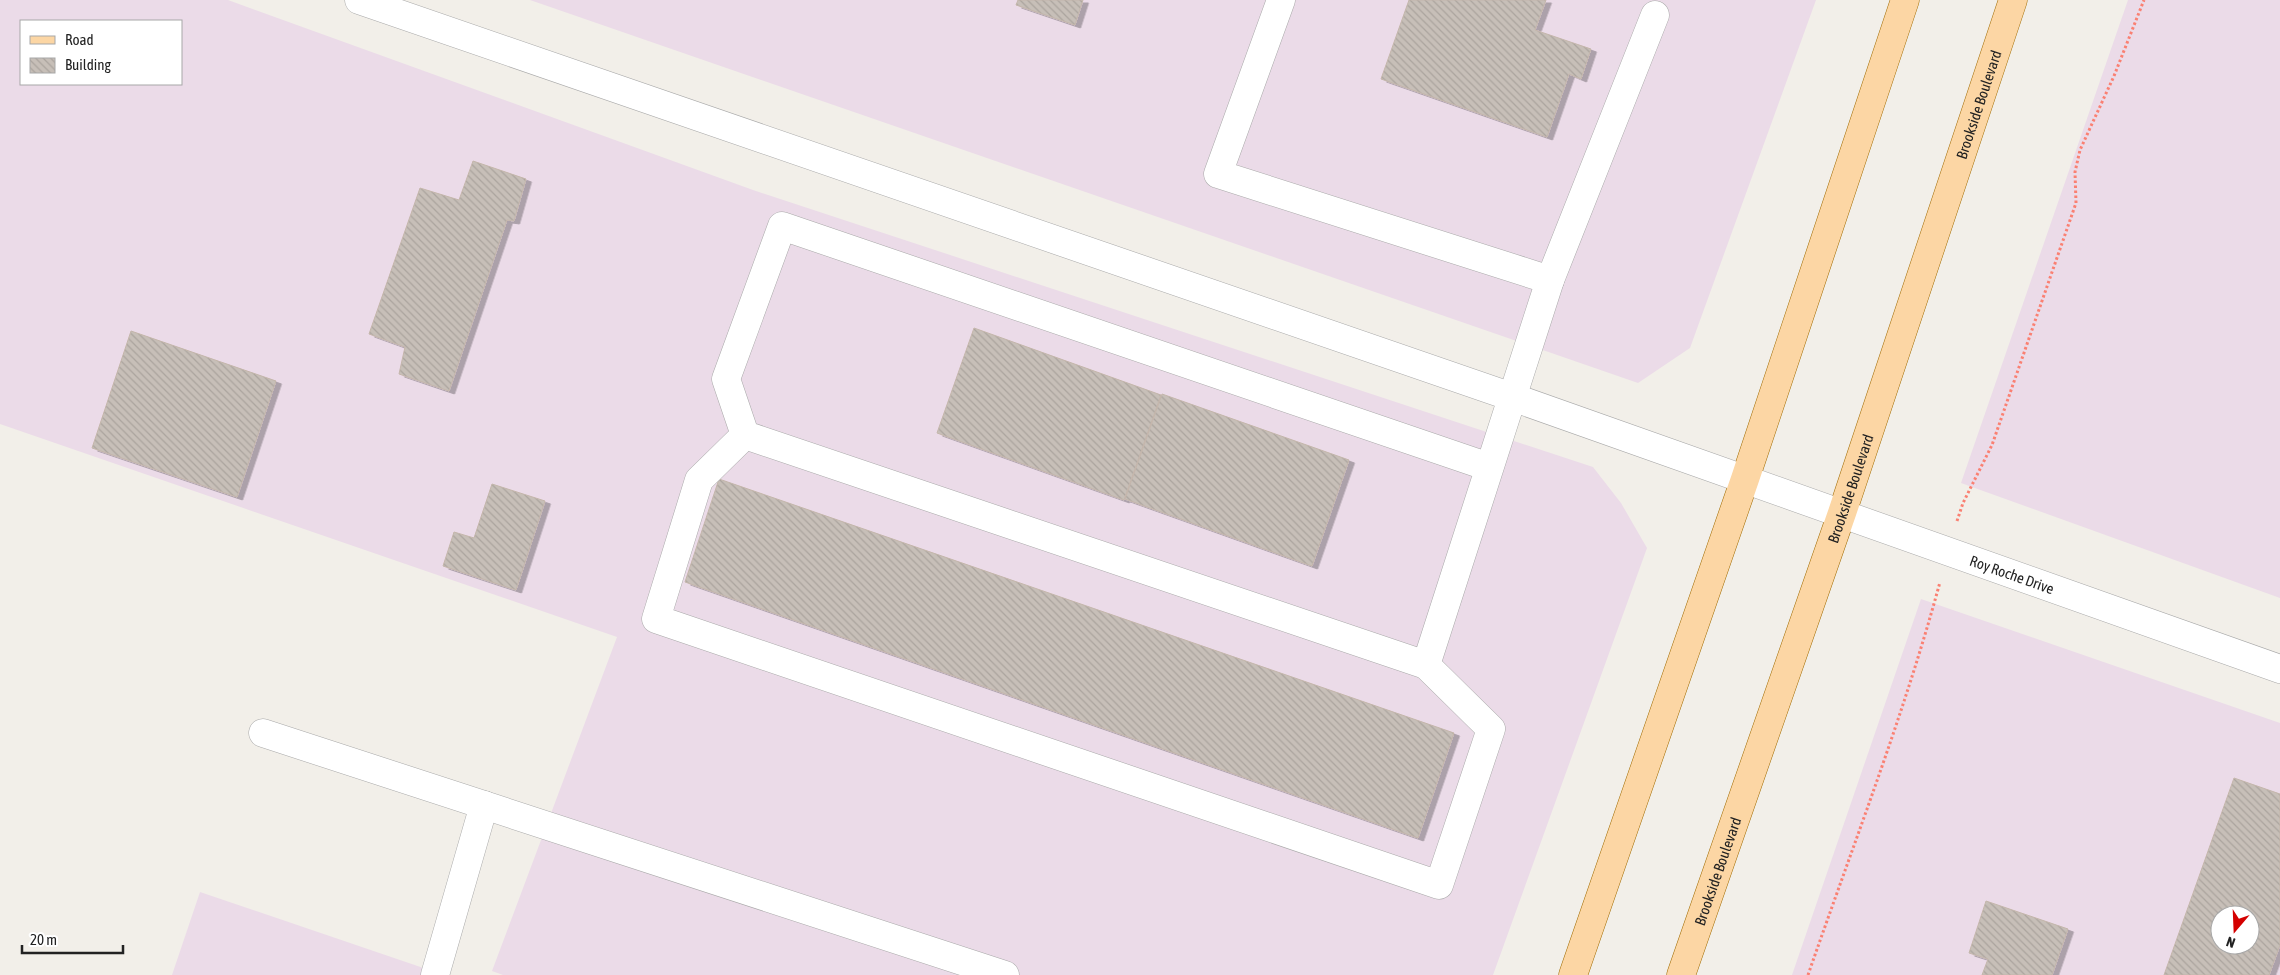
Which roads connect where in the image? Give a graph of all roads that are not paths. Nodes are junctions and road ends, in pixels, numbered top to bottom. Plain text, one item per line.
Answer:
1 (359, 0) edge
2 (1281, 0) edge
3 (1905, 0) edge
4 (2013, 0) edge
5 (1655, 15) dead end
6 (1550, 280) junction
7 (1512, 397) junction
8 (745, 435) junction
9 (1489, 467) junction
10 (1745, 479) junction
11 (1842, 513) junction
12 (1426, 665) junction
13 (2280, 670) edge
14 (263, 733) dead end
15 (484, 805) junction
16 (435, 975) edge
17 (1005, 975) edge
18 (1573, 975) edge
19 (1681, 975) edge

1 - 7 street, Roy Roche Drive
2 - 6 street
3 - 10 main road
4 - 11 main road, Brookside Boulevard
5 - 6 street
6 - 7 street
7 - 9 street
7 - 10 street, Roy Roche Drive
8 - 9 street
8 - 12 street
8 - 12 street
9 - 12 street
10 - 11 street, Roy Roche Drive
10 - 18 main road
11 - 13 street, Roy Roche Drive
11 - 19 main road, Brookside Boulevard
14 - 15 street
15 - 16 street
15 - 17 street

